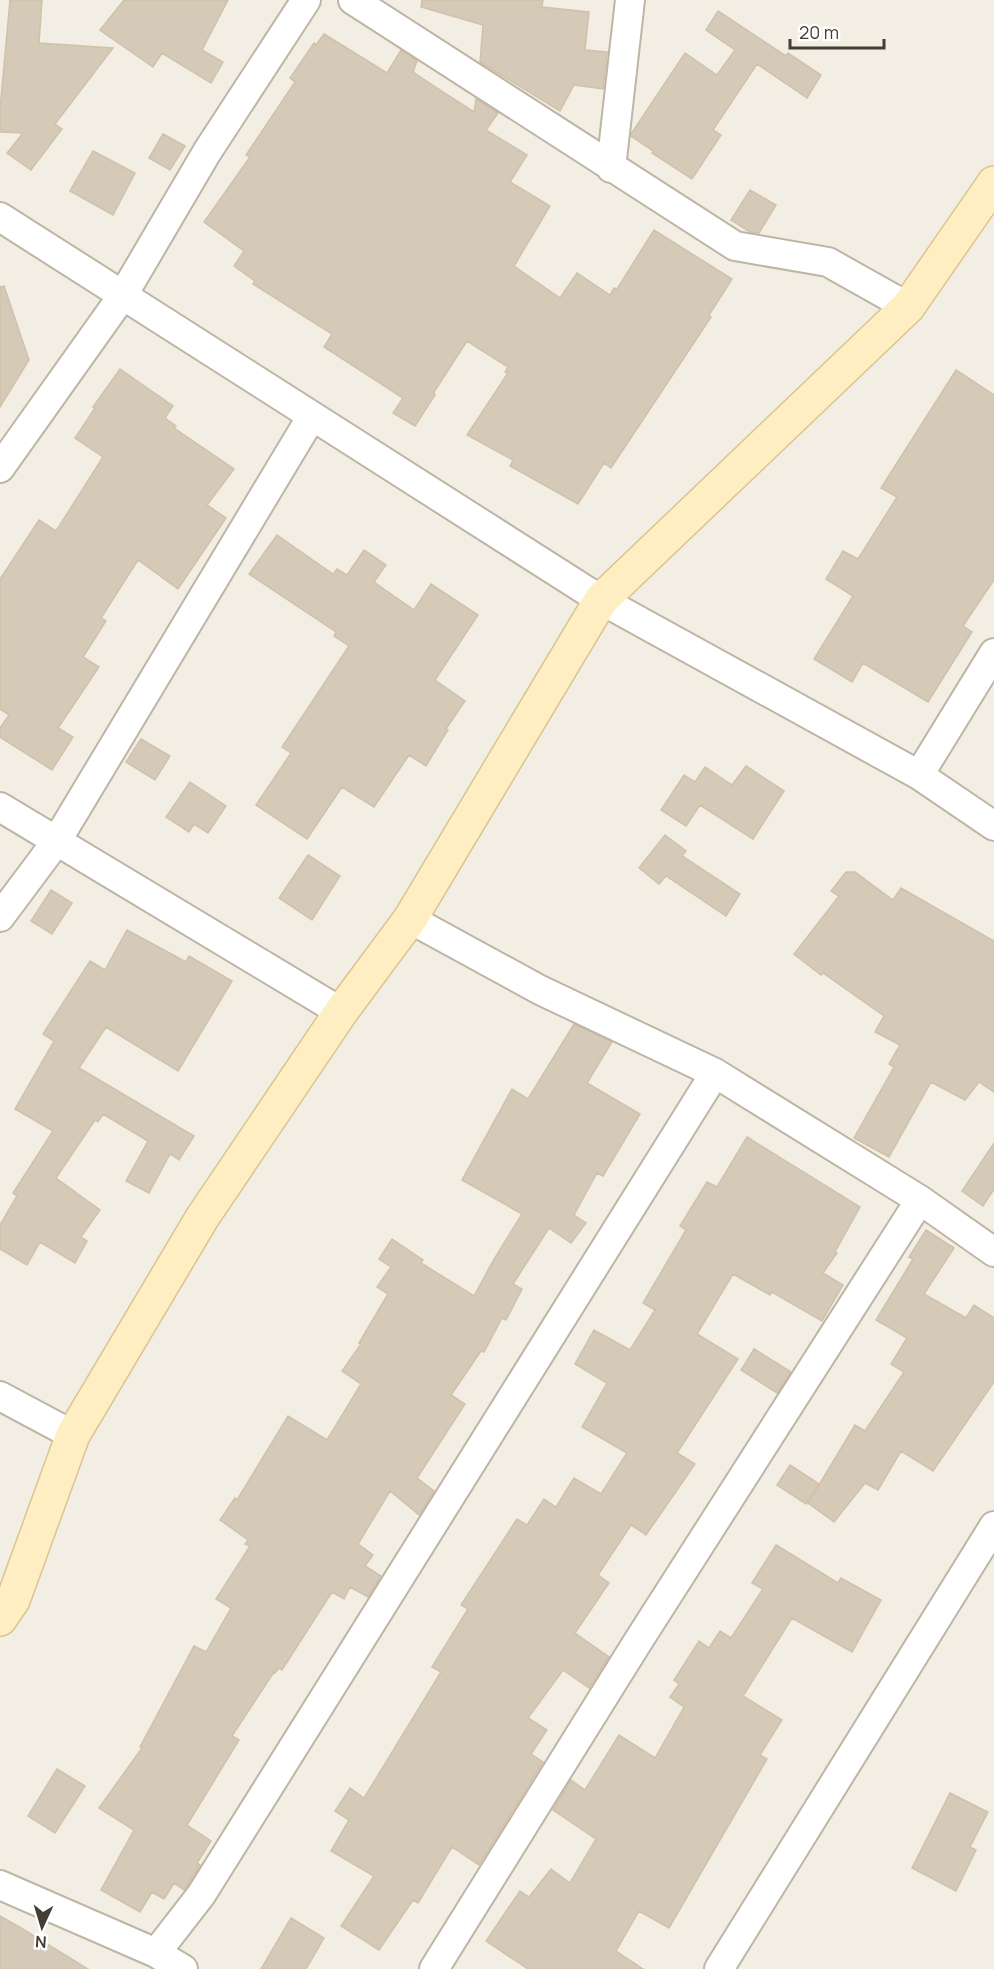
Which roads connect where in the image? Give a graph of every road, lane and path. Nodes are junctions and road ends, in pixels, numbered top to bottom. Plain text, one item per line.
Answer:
1 (306, 0) edge
2 (353, 0) edge
3 (630, 0) edge
4 (611, 168) junction
5 (994, 183) edge
6 (0, 217) edge
7 (123, 295) junction
8 (908, 307) junction
9 (312, 416) junction
10 (0, 468) edge
11 (601, 600) junction
12 (994, 653) edge
13 (919, 775) junction
14 (0, 807) edge
15 (994, 826) edge
16 (56, 842) junction
17 (0, 916) edge
18 (410, 919) junction
19 (341, 1012) junction
20 (715, 1072) junction
21 (920, 1200) junction
22 (994, 1252) edge
23 (0, 1396) edge
24 (73, 1435) junction
25 (994, 1526) edge
26 (0, 1619) edge
27 (0, 1885) edge
28 (156, 1953) junction
29 (183, 1969) edge
30 (434, 1969) edge
31 (719, 1969) edge

1 - 7 street
2 - 4 street
3 - 4 street
4 - 8 street
5 - 8 street
6 - 7 street
7 - 9 street
7 - 10 street
8 - 11 street
9 - 11 street
9 - 16 street
11 - 13 street
11 - 18 street
12 - 13 street
13 - 15 street
14 - 16 street
16 - 17 street
16 - 19 street
18 - 19 street
18 - 20 street
19 - 24 street
20 - 21 street
20 - 28 street
21 - 22 street
21 - 30 street
23 - 24 street
24 - 26 street
25 - 31 street
27 - 28 street
28 - 29 street

